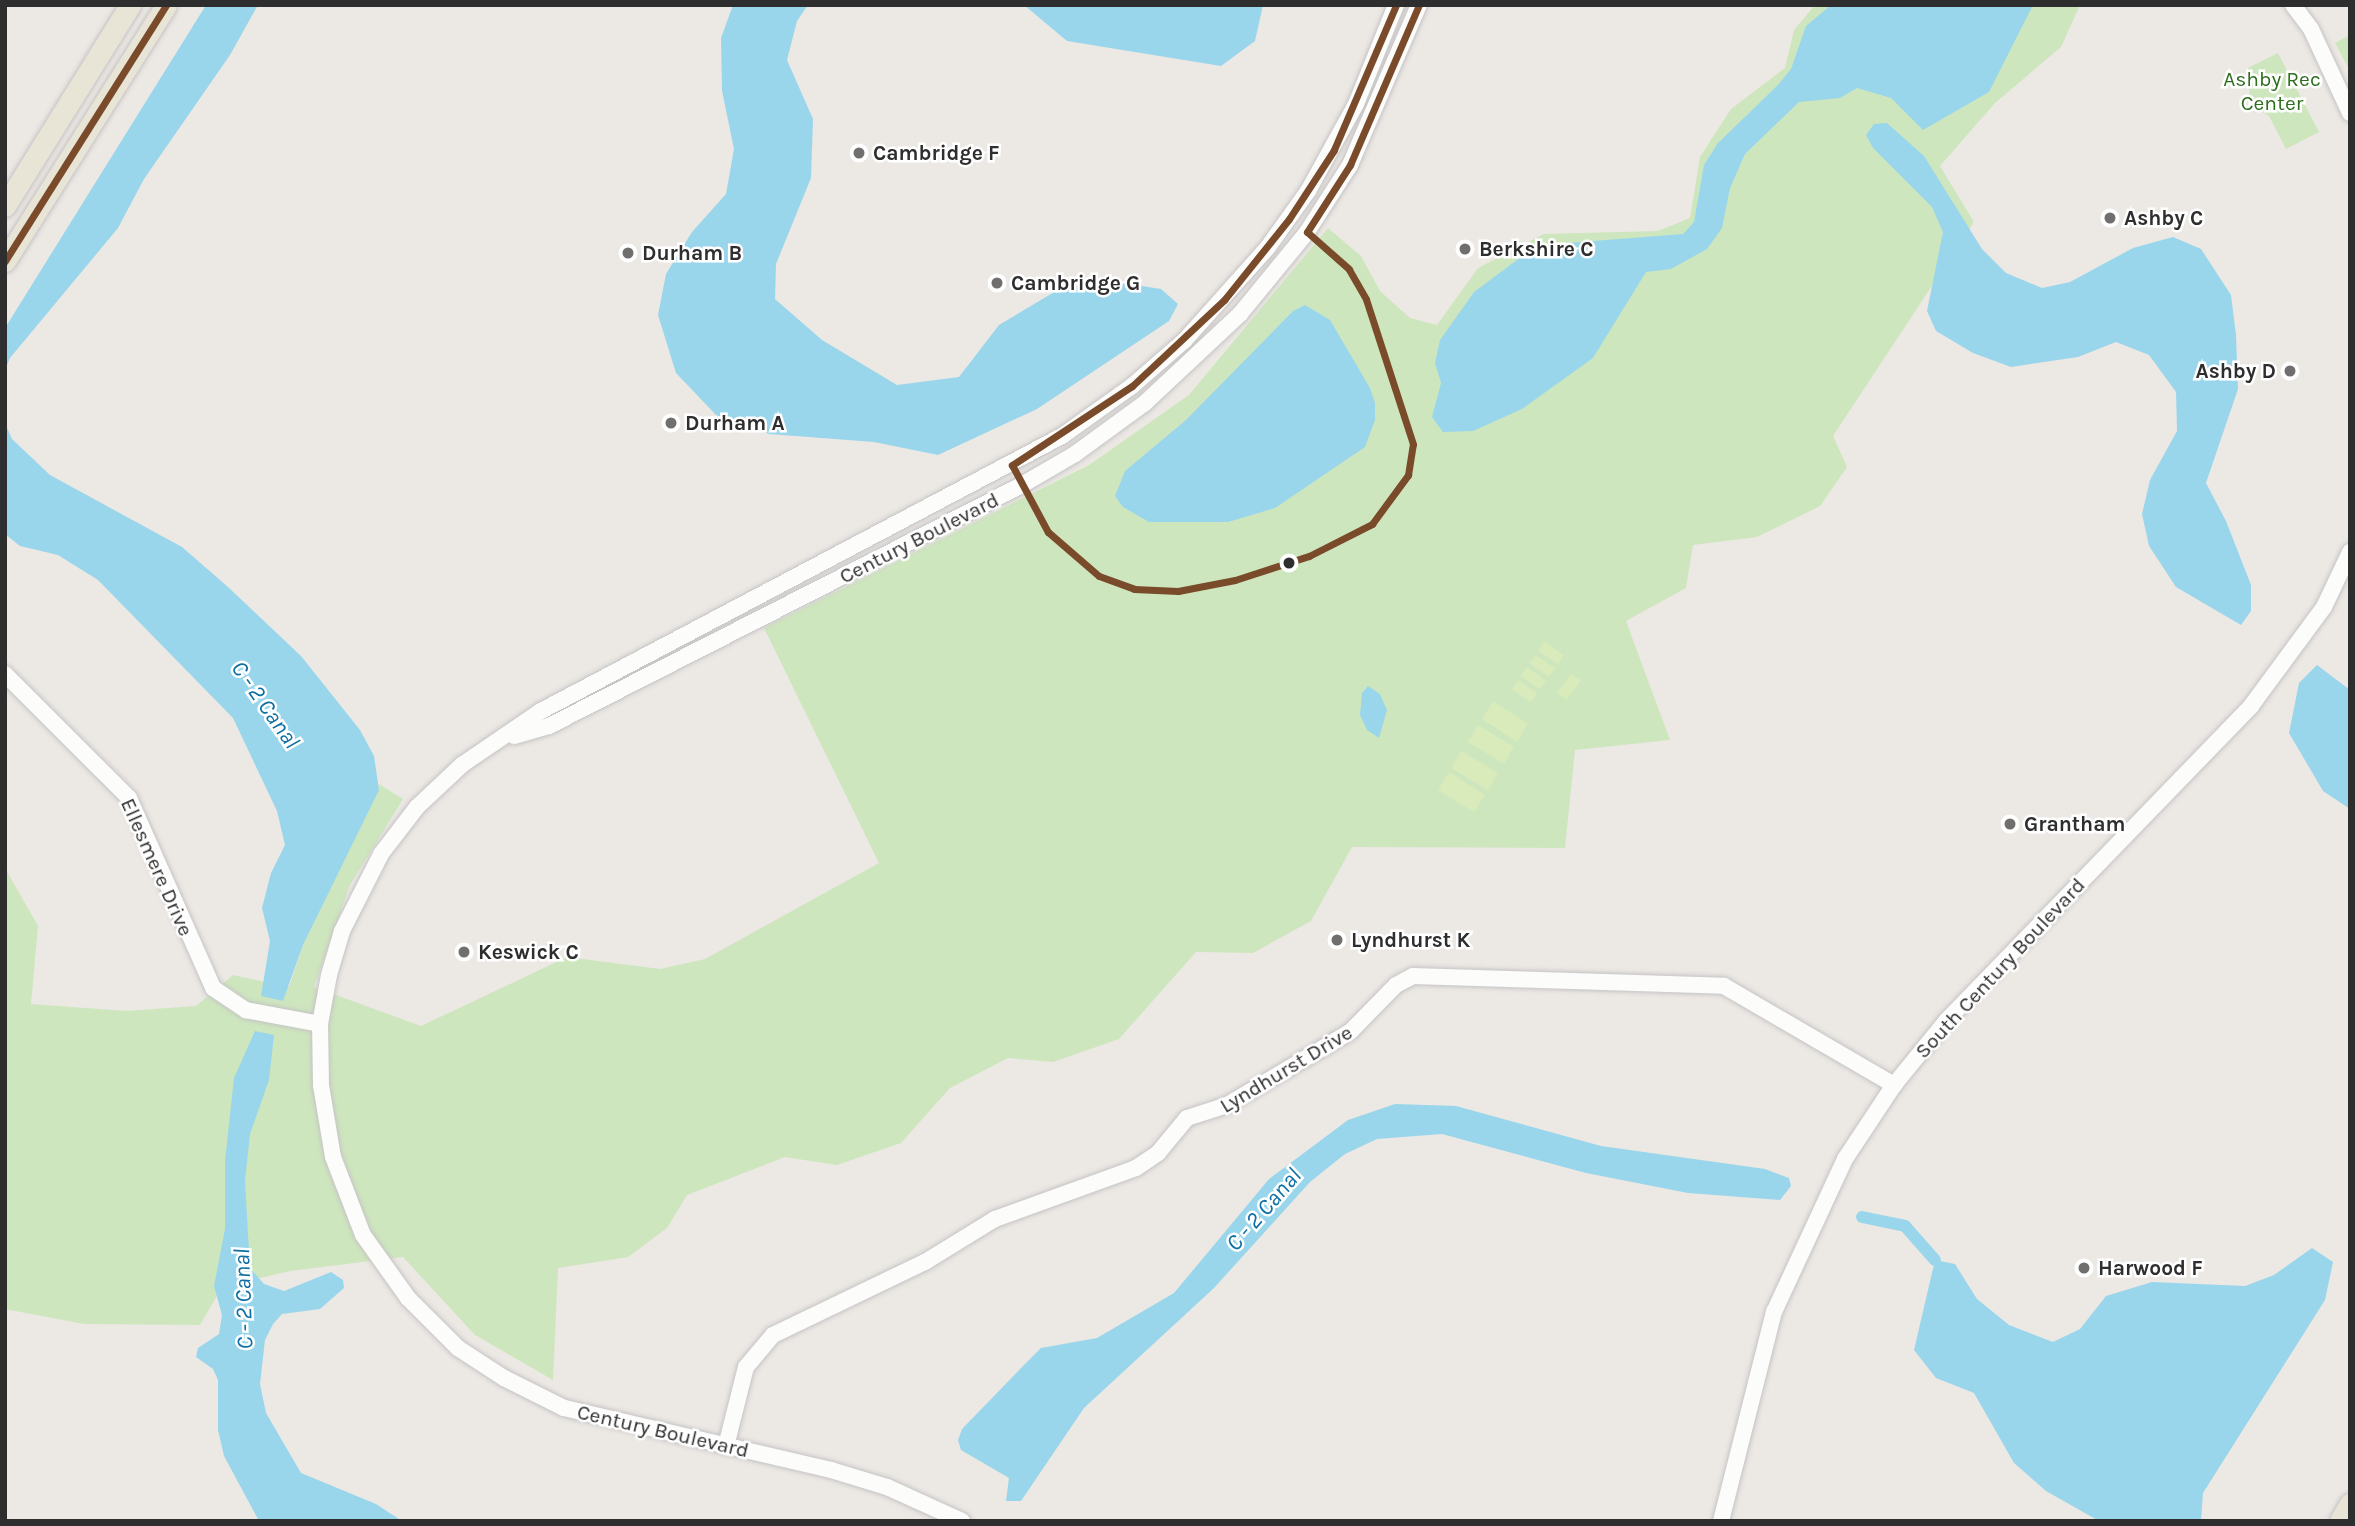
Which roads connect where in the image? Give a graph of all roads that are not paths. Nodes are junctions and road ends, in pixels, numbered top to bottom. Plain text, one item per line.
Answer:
1 (130, 5) edge
2 (166, 5) edge
3 (1396, 5) edge
4 (1419, 5) edge
5 (2293, 5) edge
6 (2350, 113) edge
7 (5, 206) edge
8 (5, 261) edge
9 (2348, 561) edge
10 (5, 674) edge
11 (505, 738) junction
12 (320, 1024) junction
13 (1894, 1085) junction
14 (726, 1446) junction
15 (2350, 1504) edge
16 (962, 1521) edge
17 (1721, 1521) edge
18 (2340, 1521) edge

1 - 7 main road
2 - 8 main road
3 - 11 street, Century Boulevard
4 - 11 street, Century Boulevard
5 - 6 street
9 - 13 street, South Century Boulevard
10 - 12 street, Ellesmere Drive
11 - 12 street, Century Boulevard
12 - 14 street, Century Boulevard
13 - 14 street, Lyndhurst Drive
13 - 17 street, South Century Boulevard
14 - 16 street, Century Boulevard
15 - 18 main road

